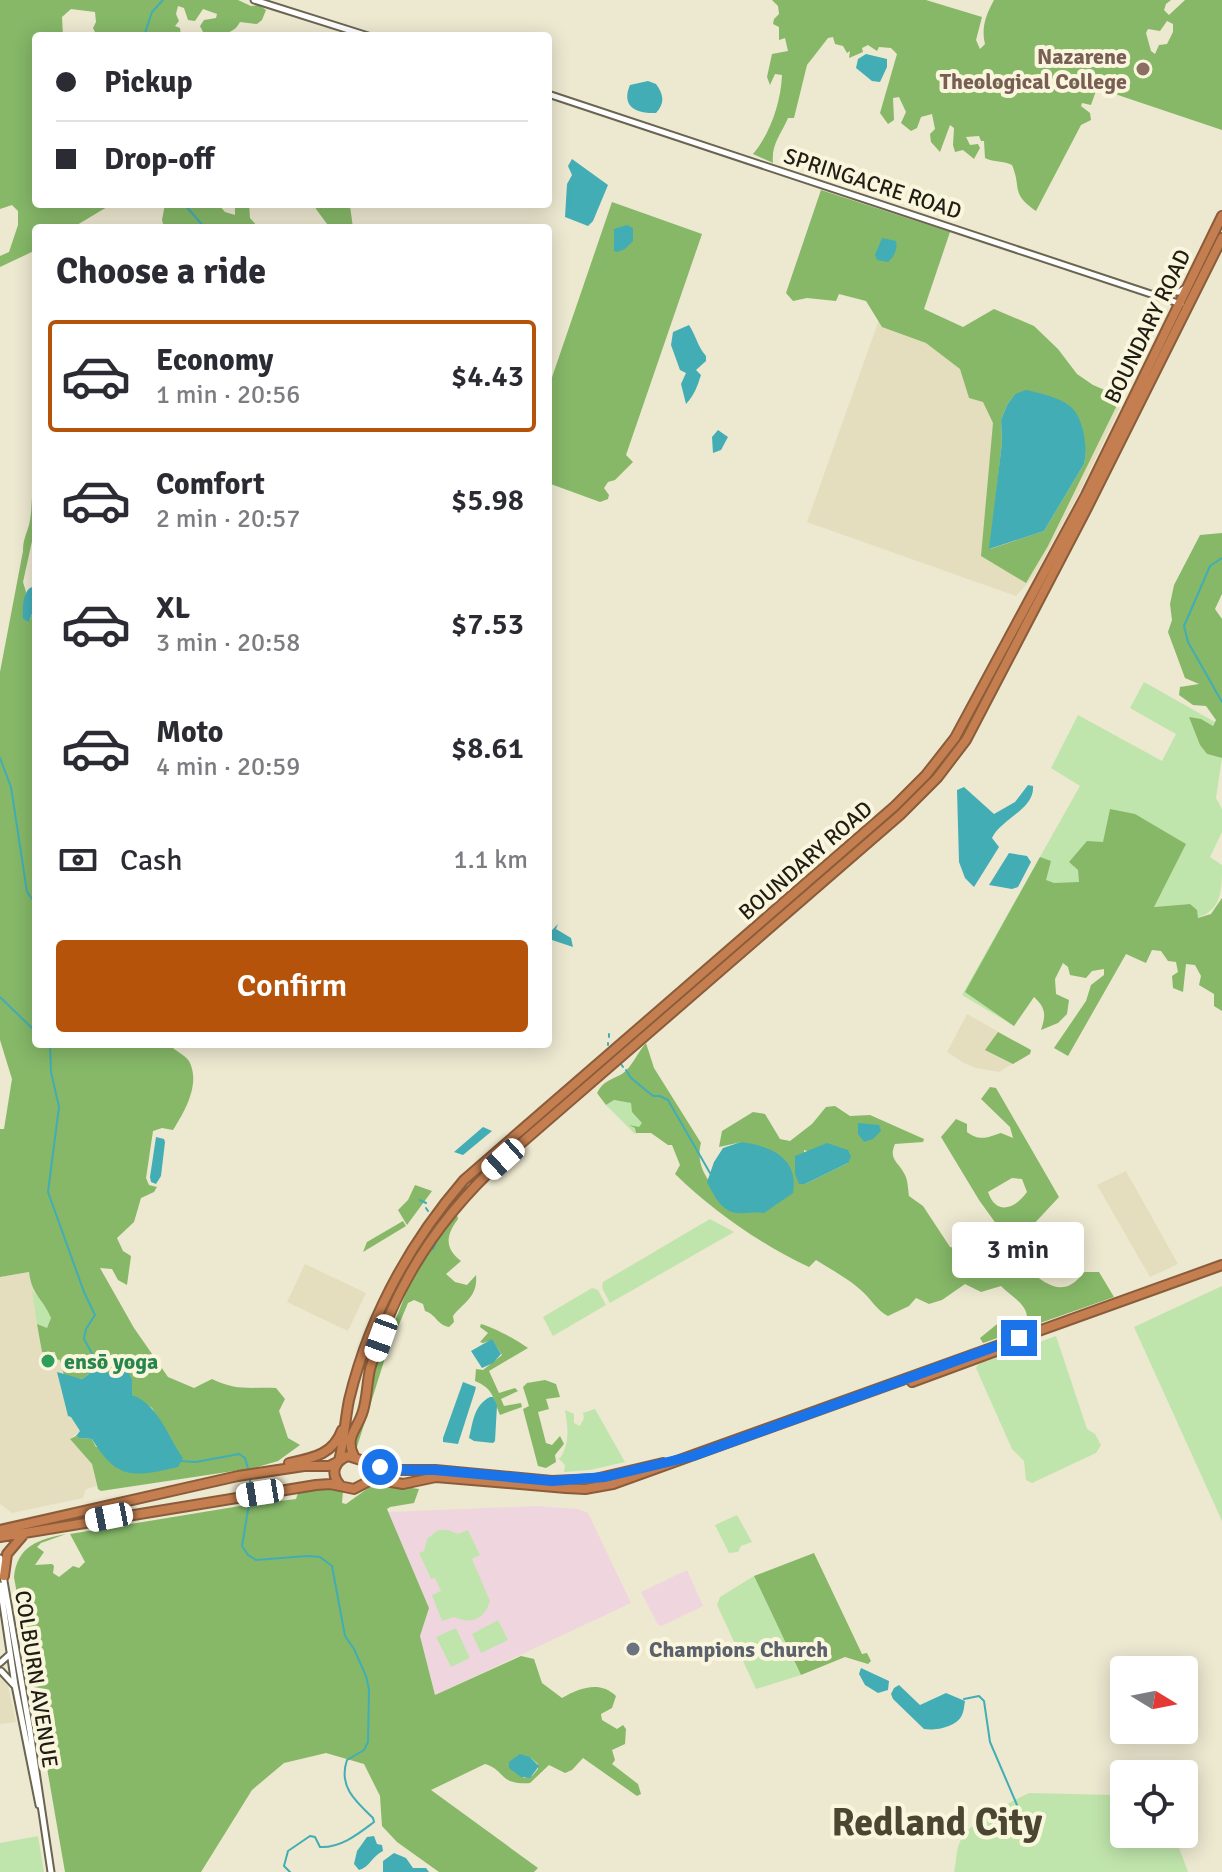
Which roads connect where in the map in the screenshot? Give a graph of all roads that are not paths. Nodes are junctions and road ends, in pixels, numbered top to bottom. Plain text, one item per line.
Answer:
1 (254, 0) edge
2 (355, 32) edge
3 (552, 95) edge
4 (1222, 216) edge
5 (1222, 238) edge
6 (1184, 289) junction
7 (1147, 292) junction
8 (1178, 302) junction
9 (1187, 307) junction
10 (1222, 1262) edge
11 (346, 1418) junction
12 (354, 1456) junction
13 (693, 1456) junction
14 (338, 1461) junction
15 (363, 1462) junction
16 (294, 1465) junction
17 (364, 1482) junction
18 (340, 1486) junction
19 (2, 1530) edge
20 (24, 1533) junction
21 (0, 1558) edge
22 (2, 1580) edge
23 (10, 1654) junction
24 (0, 1663) edge
25 (1, 1671) edge
26 (15, 1685) junction
27 (40, 1806) junction
28 (51, 1872) edge

1 - 2 street
3 - 7 street, SPRINGACRE ROAD
4 - 6 highway, BOUNDARY ROAD
5 - 9 highway, BOUNDARY ROAD
6 - 7 street
6 - 8 highway, BOUNDARY ROAD
7 - 8 street, SPRINGACRE ROAD
8 - 9 street, SPRINGACRE ROAD
8 - 11 highway, BOUNDARY ROAD
9 - 12 highway, BOUNDARY ROAD
10 - 13 highway
11 - 14 highway, BOUNDARY ROAD
11 - 16 highway
12 - 14 highway
12 - 15 highway
13 - 15 highway
13 - 17 highway
14 - 16 highway
14 - 18 highway
15 - 17 highway
16 - 19 highway
17 - 18 highway
18 - 20 highway
19 - 20 highway
20 - 22 highway
21 - 22 street, COLBURN AVENUE
22 - 23 street, COLBURN AVENUE
22 - 27 street, COLBURN AVENUE
23 - 24 street
23 - 26 street, COLBURN AVENUE
25 - 26 street
26 - 27 street, COLBURN AVENUE
27 - 28 street, COLBURN AVENUE

